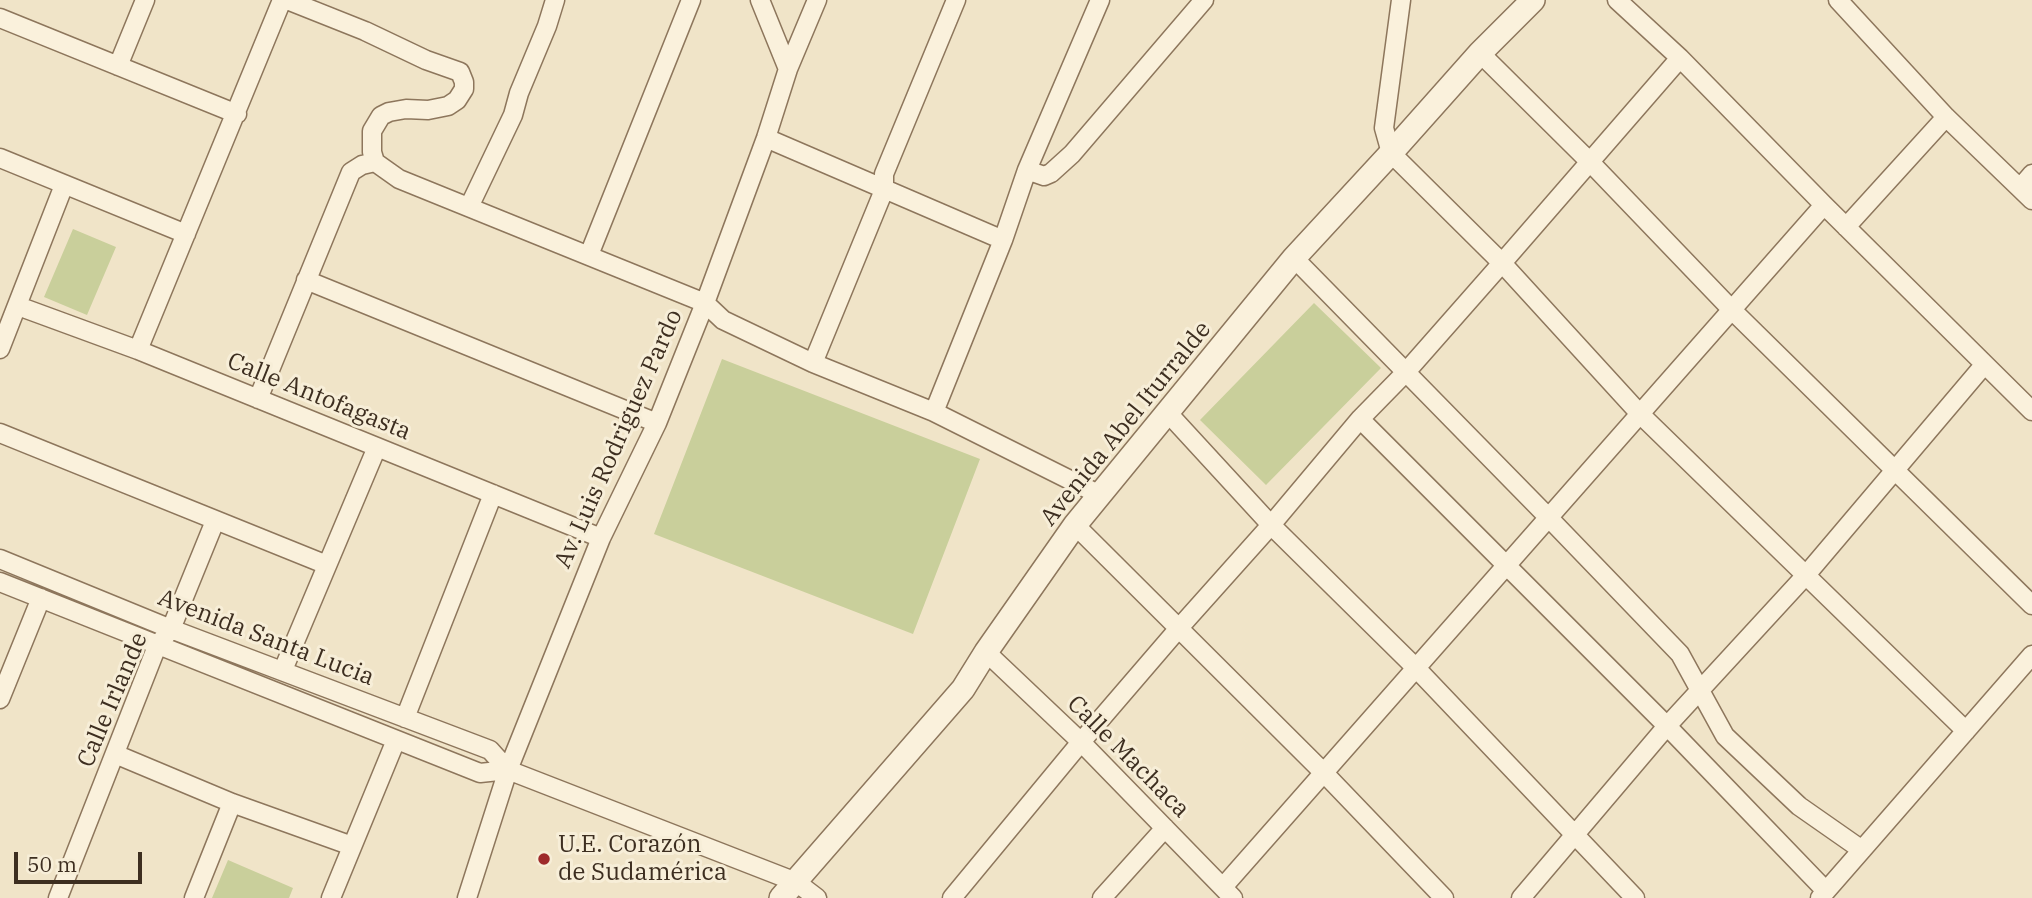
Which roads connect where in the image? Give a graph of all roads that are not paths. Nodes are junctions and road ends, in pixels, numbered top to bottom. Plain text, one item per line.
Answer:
1 (5, 0) edge
2 (145, 0) edge
3 (285, 0) edge
4 (555, 0) edge
5 (691, 0) edge
6 (760, 0) edge
7 (817, 0) edge
8 (956, 0) edge
9 (1204, 0) edge
10 (1401, 0) edge
11 (1533, 0) edge
12 (1618, 0) edge
13 (1098, 1) edge
14 (1843, 2) edge
15 (0, 17) edge
16 (1480, 53) junction
17 (1680, 58) junction
18 (118, 66) junction
19 (788, 69) junction
20 (237, 114) junction
21 (1946, 117) junction
22 (766, 138) junction
23 (1391, 153) junction
24 (0, 158) edge
25 (375, 162) junction
26 (1590, 162) junction
27 (1027, 170) junction
28 (2032, 174) edge
29 (64, 185) junction
30 (884, 190) junction
31 (2026, 194) edge
32 (1824, 205) junction
33 (469, 207) junction
34 (1846, 227) junction
35 (186, 234) junction
36 (1003, 240) junction
37 (589, 256) junction
38 (1294, 258) junction
39 (1502, 263) junction
40 (306, 280) junction
41 (705, 303) junction
42 (18, 306) junction
43 (1732, 310) junction
44 (0, 349) edge
45 (138, 350) junction
46 (813, 363) junction
47 (1984, 365) junction
48 (1406, 372) junction
49 (258, 399) junction
50 (2032, 411) edge
51 (934, 412) junction
52 (1168, 413) junction
53 (1640, 414) junction
54 (1360, 419) junction
55 (657, 423) junction
56 (0, 433) edge
57 (377, 447) junction
58 (1894, 470) junction
59 (493, 494) junction
60 (1100, 495) junction
61 (1548, 517) junction
62 (215, 521) junction
63 (1075, 525) junction
64 (1271, 525) junction
65 (601, 538) junction
66 (0, 559) edge
67 (327, 565) junction
68 (1505, 566) junction
69 (1807, 575) junction
70 (0, 582) edge
71 (41, 598) junction
72 (2032, 605) edge
73 (1179, 628) junction
74 (171, 629) junction
75 (157, 646) junction
76 (986, 652) junction
77 (2032, 655) edge
78 (1416, 668) junction
79 (283, 670) junction
80 (1700, 689) junction
81 (0, 699) edge
82 (405, 718) junction
83 (1667, 726) junction
84 (1966, 732) junction
85 (396, 740) junction
86 (1081, 742) junction
87 (116, 754) junction
88 (508, 770) junction
89 (1325, 774) junction
90 (232, 803) junction
91 (1165, 828) junction
92 (1576, 836) junction
93 (352, 846) junction
94 (1862, 850) junction
95 (788, 890) edge
96 (1228, 893) edge
97 (1823, 895) edge
98 (58, 898) edge
99 (194, 898) edge
100 (331, 898) edge
101 (467, 898) edge
102 (817, 898) edge
103 (953, 898) edge
104 (1102, 898) edge
105 (1444, 898) edge
106 (1521, 898) edge
107 (1635, 898) edge

1 - 15 street
2 - 18 street
3 - 20 street
3 - 25 street
4 - 33 street
5 - 37 street
6 - 19 street
7 - 19 street, Av. Luis Rodriguez Pardo
8 - 30 street
9 - 27 street
10 - 23 street
11 - 16 street, Avenida Abel Iturralde
12 - 17 street
13 - 27 street
14 - 21 street
15 - 18 street
16 - 23 street, Avenida Abel Iturralde
16 - 26 street
17 - 26 street
17 - 32 street
18 - 20 street
19 - 22 street, Av. Luis Rodriguez Pardo
20 - 35 street
21 - 31 street
21 - 34 street
22 - 30 street
22 - 41 street, Av. Luis Rodriguez Pardo
23 - 38 street, Avenida Abel Iturralde
23 - 39 street
24 - 29 street
25 - 33 street
25 - 40 street
26 - 39 street
26 - 43 street
27 - 36 street
28 - 31 street
29 - 35 street
29 - 42 street
30 - 36 street
30 - 46 street
32 - 34 street
32 - 43 street
33 - 37 street
34 - 47 street
35 - 45 street
36 - 51 street
37 - 41 street
38 - 48 street
38 - 52 street, Avenida Abel Iturralde
39 - 48 street
39 - 53 street
40 - 49 street
40 - 55 street
41 - 46 street
41 - 55 street, Av. Luis Rodriguez Pardo
42 - 44 street
42 - 45 street, Calle Antofagasta
43 - 53 street
43 - 58 street
45 - 49 street, Calle Antofagasta
46 - 51 street
47 - 50 street
47 - 58 street
48 - 54 street
48 - 61 street
49 - 57 street, Calle Antofagasta
51 - 60 street
52 - 60 street, Avenida Abel Iturralde
52 - 64 street
53 - 61 street
53 - 69 street
54 - 64 street
54 - 68 street
55 - 65 street, Av. Luis Rodriguez Pardo
56 - 62 street
57 - 59 street, Calle Antofagasta
57 - 67 street
58 - 69 street
58 - 72 street
59 - 65 street, Calle Antofagasta
59 - 82 street
60 - 63 street, Avenida Abel Iturralde
61 - 68 street
61 - 80 street
62 - 67 street
62 - 74 street, Calle Irlande
63 - 73 street
63 - 76 street, Avenida Abel Iturralde
64 - 73 street
64 - 78 street
65 - 88 street, Av. Luis Rodriguez Pardo
66 - 74 street, Avenida Santa Lucia
67 - 79 street
68 - 78 street
68 - 83 street
69 - 80 street
69 - 84 street
70 - 71 street, Avenida Santa Lucia
71 - 75 street, Avenida Santa Lucia
71 - 81 street
73 - 86 street
73 - 89 street
74 - 75 street, Calle Irlande
74 - 79 street, Avenida Santa Lucia
75 - 85 street, Avenida Santa Lucia
75 - 87 street, Calle Irlande
76 - 86 street, Calle Machaca
76 - 95 street, Avenida Abel Iturralde
77 - 84 street
78 - 89 street
78 - 92 street
79 - 82 street, Avenida Santa Lucia
80 - 83 street
80 - 94 street
82 - 88 street, Avenida Santa Lucia
83 - 92 street
83 - 97 street
84 - 94 street
85 - 88 street, Avenida Santa Lucia
85 - 93 street
86 - 91 street, Calle Machaca
86 - 103 street
87 - 90 street
87 - 98 street, Calle Irlande
88 - 95 street, Avenida Santa Lucia
88 - 101 street, Av. Luis Rodriguez Pardo
89 - 96 street
89 - 105 street
90 - 93 street
90 - 99 street
91 - 96 street, Calle Machaca
91 - 104 street
92 - 106 street
92 - 107 street
93 - 100 street
94 - 97 street
95 - 102 street, Avenida Santa Lucia

